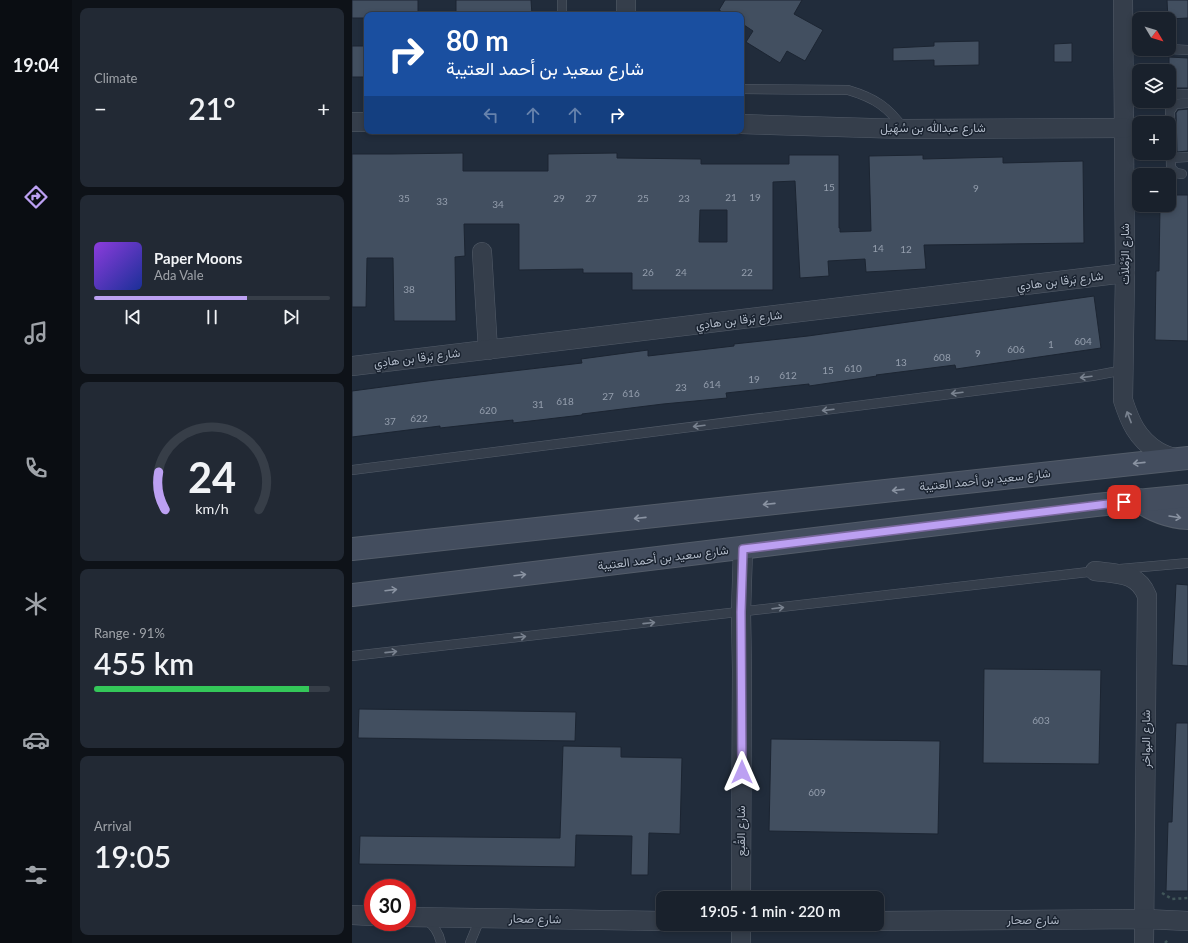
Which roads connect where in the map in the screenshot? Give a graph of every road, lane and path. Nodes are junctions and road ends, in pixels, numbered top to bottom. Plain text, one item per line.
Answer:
1 (562, 0) edge
2 (626, 0) edge
3 (1124, 0) edge
4 (562, 12) edge
5 (626, 12) edge
6 (1131, 47) edge
7 (1176, 49) edge
8 (1188, 50) edge
9 (744, 89) edge
10 (1188, 94) edge
11 (1132, 95) edge
12 (1176, 95) edge
13 (1188, 103) edge
14 (1171, 116) edge
15 (352, 122) edge
16 (364, 122) edge
17 (744, 124) edge
18 (1125, 128) junction
19 (904, 129) junction
20 (1188, 157) edge
21 (1176, 158) edge
22 (1171, 160) edge
23 (1182, 174) dead end
24 (482, 252) dead end
25 (1126, 273) junction
26 (488, 350) junction
27 (352, 366) edge
28 (1124, 370) junction
29 (1183, 458) edge
30 (352, 470) edge
31 (1188, 496) edge
32 (1138, 500) junction
33 (1188, 518) edge
34 (352, 549) edge
35 (743, 549) junction
36 (1188, 563) edge
37 (1095, 571) junction
38 (352, 595) edge
39 (741, 612) junction
40 (352, 656) edge
41 (1159, 888) dead end
42 (741, 891) edge
43 (1188, 898) edge
44 (352, 915) edge
45 (364, 916) edge
46 (416, 917) edge
47 (416, 918) edge
48 (483, 918) junction
49 (1145, 919) junction
50 (1188, 920) edge
51 (656, 921) edge
52 (884, 921) edge
53 (741, 931) edge
54 (441, 943) edge
55 (470, 943) edge
56 (741, 943) edge
57 (1144, 943) edge

1 - 4 lane
2 - 5 street
3 - 6 street, شارع الرَّمْلاَت
6 - 11 street, شارع الرَّمْلاَت
7 - 8 lane
9 - 19 lane
10 - 12 lane
11 - 18 street, شارع الرَّمْلاَت
13 - 14 lane
15 - 16 street
17 - 19 street, شارع عبدالله بن سُهَيل
18 - 19 street, شارع عبدالله بن سُهَيل
18 - 25 street, شارع الرَّمْلاَت
20 - 21 lane
22 - 23 lane
24 - 26 street
25 - 26 street, شارع بَرقا بن هادِي
25 - 28 street, شارع الرَّمْلاَت
26 - 27 street, شارع بَرقا بن هادِي
29 -> 28 street, شارع الرَّمْلاَت
28 -> 30 lane
29 -> 34 main road, شارع سعيد بن أحمد العتيبة
31 - 32 main road, شارع سعيد بن أحمد العتيبة
32 -> 33 main road
32 - 35 main road, شارع سعيد بن أحمد العتيبة
38 -> 35 main road, شارع سعيد بن أحمد العتيبة
35 - 39 street, شارع القُبع
36 - 37 lane
39 -> 37 lane
37 - 49 street, شارع البواخر
40 -> 39 lane
39 - 42 street, شارع القُبع
41 - 43 path
44 - 45 street
46 - 48 street, شارع صحار
47 - 54 lane
48 - 51 street, شارع صحار
48 - 55 lane
49 - 50 street, شارع صحار
49 - 52 street, شارع صحار
49 - 57 street, شارع البواخر
53 - 56 street

